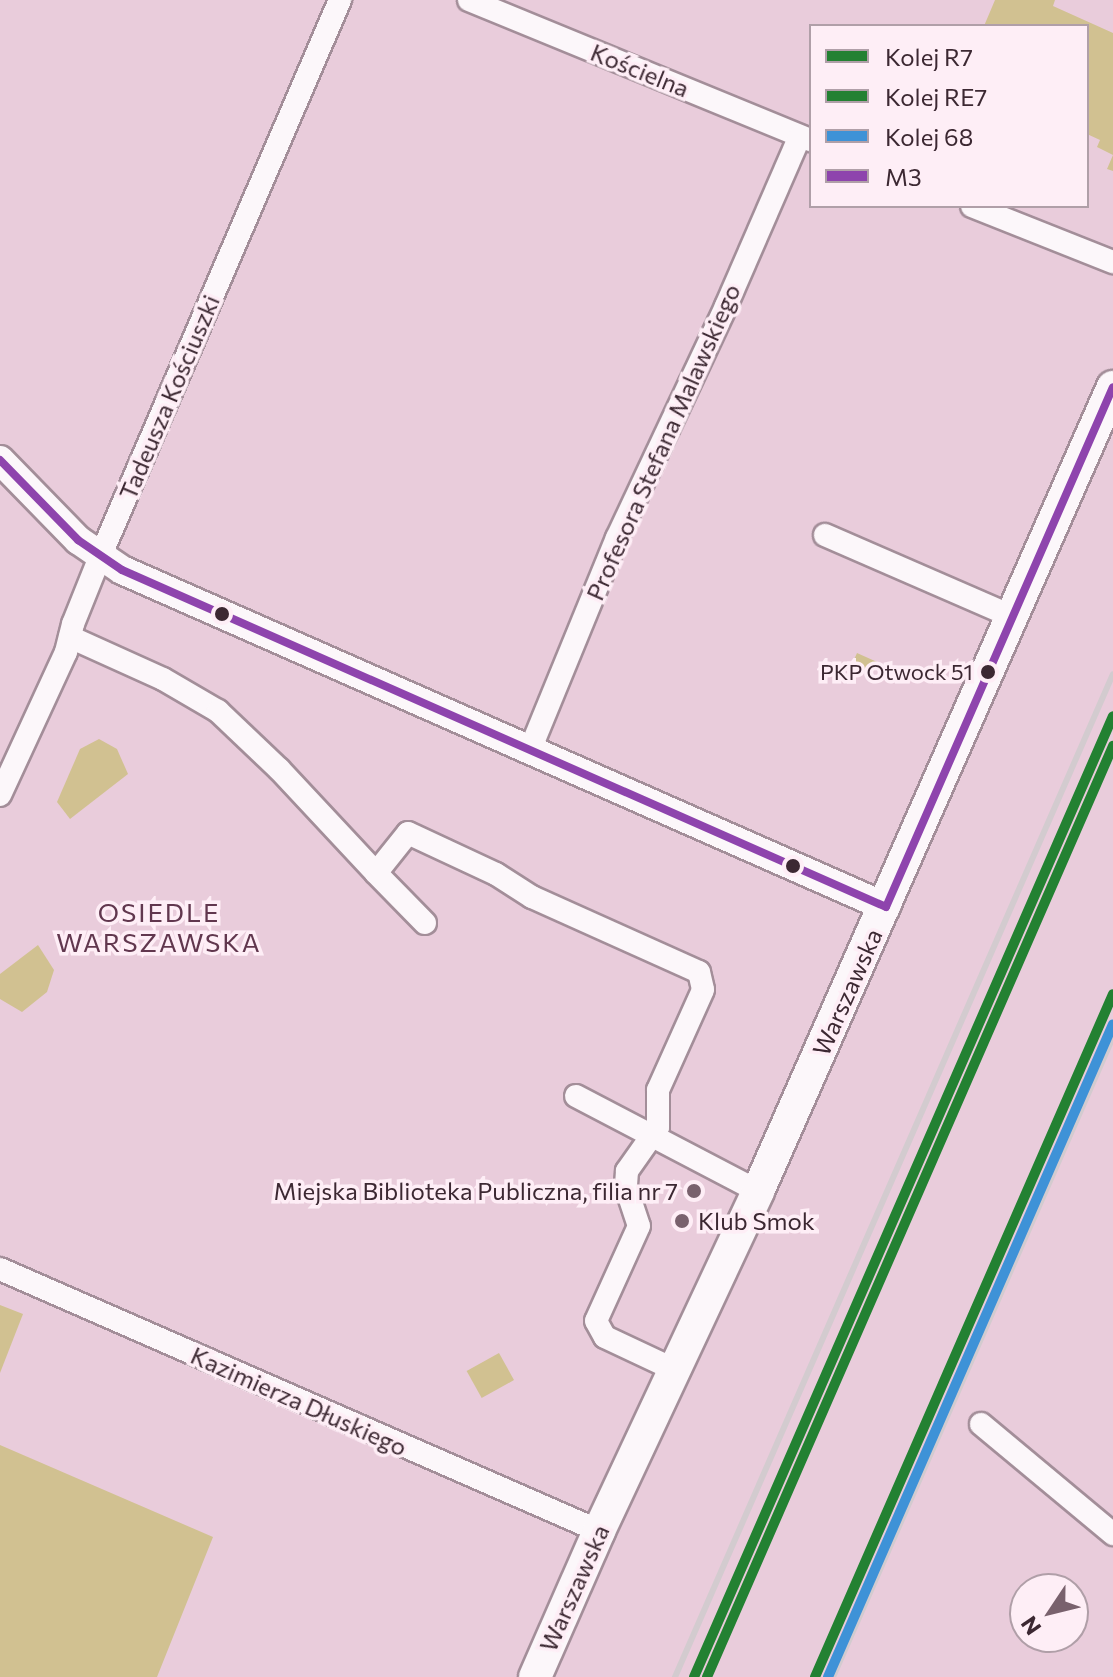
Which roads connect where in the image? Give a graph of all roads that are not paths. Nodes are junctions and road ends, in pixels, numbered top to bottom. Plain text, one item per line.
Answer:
1 (340, 0) edge
2 (469, 0) edge
3 (806, 138) edge
4 (977, 208) edge
5 (1060, 244) junction
6 (1113, 262) edge
7 (1113, 275) edge
8 (1113, 387) edge
9 (0, 460) edge
10 (825, 535) dead end
11 (100, 557) junction
12 (1011, 616) junction
13 (70, 637) junction
14 (530, 750) junction
15 (0, 795) edge
16 (376, 873) junction
17 (886, 907) junction
18 (425, 923) dead end
19 (576, 1096) dead end
20 (651, 1136) junction
21 (758, 1191) junction
22 (0, 1269) edge
23 (675, 1370) junction
24 (981, 1424) dead end
25 (599, 1531) junction
26 (1113, 1534) edge
27 (535, 1677) edge

1 - 11 street, Tadeusza Kościuszki
2 - 3 street, Kościelna
3 - 14 street, Profesora Stefana Malawskiego
4 - 5 street
5 - 6 street
5 - 7 street
8 - 12 main road, Warszawska
9 - 11 street
10 - 12 street
11 - 13 street, Tadeusza Kościuszki
11 - 14 street
12 - 17 main road, Warszawska
13 - 15 street, Tadeusza Kościuszki
13 - 16 street
14 - 17 street
16 - 18 street
16 - 20 street
17 - 21 main road, Warszawska
19 - 20 street
20 - 21 street
20 - 23 street
21 - 23 main road, Warszawska
22 - 25 street, Kazimierza Dłuskiego
23 - 25 main road, Warszawska
24 - 26 street
25 - 27 main road, Warszawska

